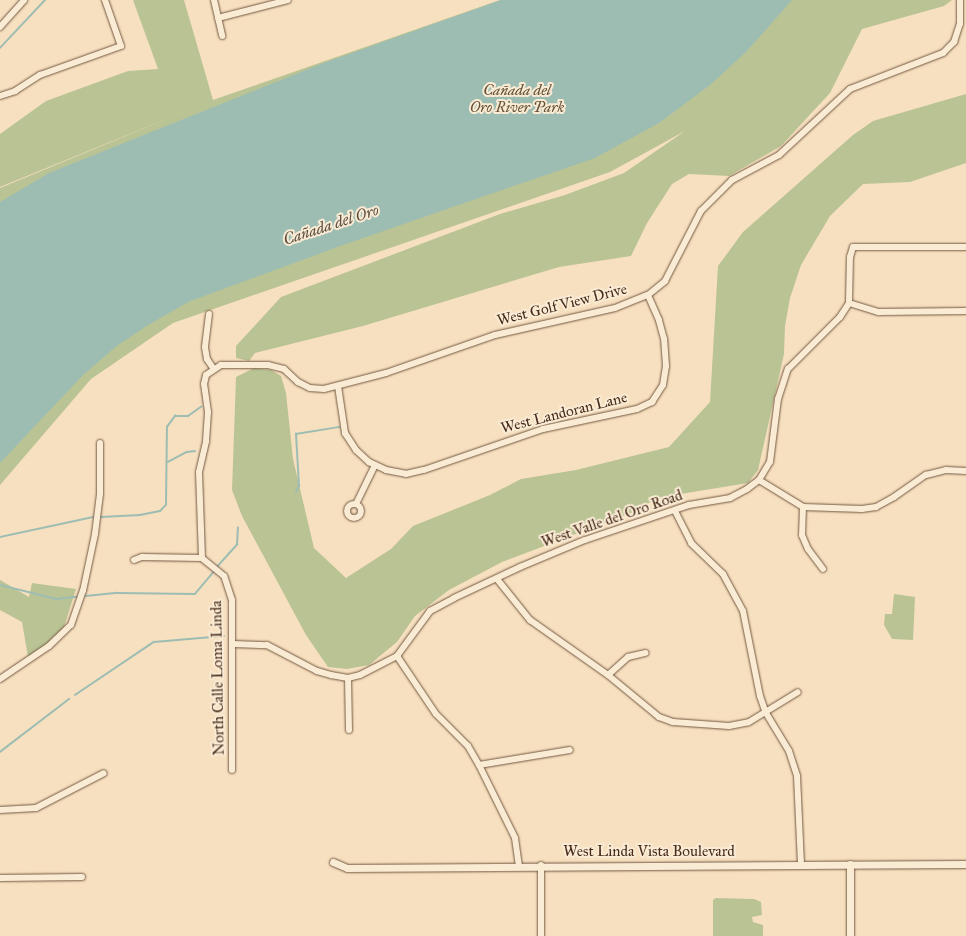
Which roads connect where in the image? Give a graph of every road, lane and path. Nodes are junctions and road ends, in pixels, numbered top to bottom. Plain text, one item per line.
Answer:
1 (24, 0) edge
2 (105, 0) edge
3 (214, 0) edge
4 (288, 0) edge
5 (960, 0) edge
6 (268, 2) edge
7 (218, 18) junction
8 (0, 27) edge
9 (222, 36) dead end
10 (74, 55) dead end
11 (76, 62) junction
12 (0, 96) edge
13 (966, 247) edge
14 (648, 295) junction
15 (849, 303) junction
16 (966, 311) edge
17 (209, 314) dead end
18 (213, 368) junction
19 (338, 386) junction
20 (100, 443) dead end
21 (375, 465) junction
22 (966, 471) edge
23 (759, 480) junction
24 (356, 504) dead end
25 (803, 507) junction
26 (675, 511) junction
27 (202, 558) junction
28 (134, 560) dead end
29 (823, 569) dead end
30 (497, 579) junction
31 (233, 644) junction
32 (646, 653) dead end
33 (397, 656) junction
34 (608, 675) junction
35 (348, 678) junction
36 (0, 679) edge
37 (798, 692) dead end
38 (766, 713) junction
39 (349, 730) dead end
40 (570, 750) dead end
41 (479, 765) junction
42 (232, 770) dead end
43 (104, 773) dead end
44 (0, 810) edge
45 (333, 862) dead end
46 (801, 864) junction
47 (850, 864) junction
48 (966, 864) edge
49 (541, 865) junction
50 (519, 866) junction
51 (82, 877) dead end
52 (0, 878) edge
53 (541, 936) edge
54 (850, 936) edge

1 - 8 street
2 - 11 street
3 - 7 street
4 - 6 street
5 - 14 street, West Golf View Drive
6 - 7 street
7 - 9 street
10 - 11 street
11 - 12 street
13 - 15 street
14 - 19 street, West Golf View Drive
14 - 21 street, West Landoran Lane
15 - 16 street
15 - 23 street, West Valle del Oro Road
17 - 18 street
18 - 19 street, West Golf View Drive
18 - 27 street
19 - 21 street, West Landoran Lane
20 - 36 street
21 - 24 street
22 - 25 street
23 - 25 street
23 - 26 street, West Valle del Oro Road
25 - 29 street
26 - 30 street, West Valle del Oro Road
26 - 38 street
27 - 28 street
27 - 31 street, North Calle Loma Linda
30 - 33 street, West Valle del Oro Road
30 - 34 street
31 - 35 street
31 - 42 street, North Calle Loma Linda
32 - 34 street
33 - 35 street, West Valle del Oro Road
33 - 41 street
34 - 38 street
35 - 39 street
37 - 38 street
38 - 46 street
40 - 41 street
41 - 50 street
43 - 44 street
45 - 50 street, West Linda Vista Boulevard
46 - 47 street, West Linda Vista Boulevard
46 - 49 street, West Linda Vista Boulevard
47 - 48 street, West Linda Vista Boulevard
47 - 54 street
49 - 50 street, West Linda Vista Boulevard
49 - 53 street
51 - 52 street

